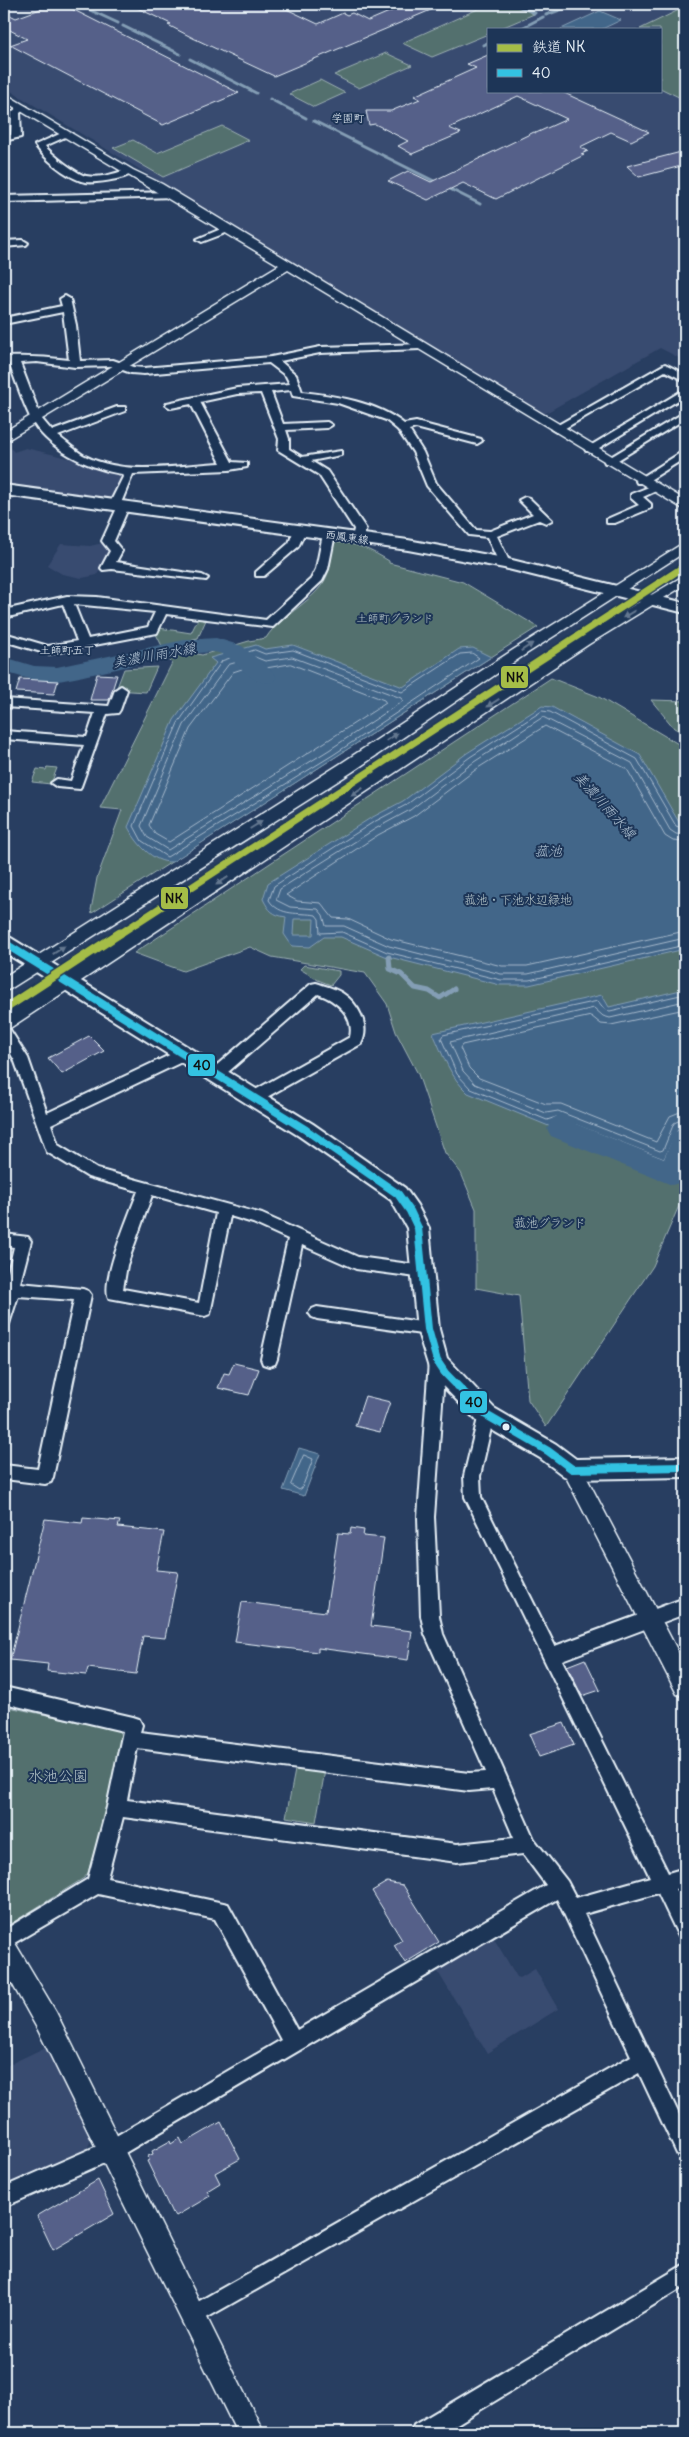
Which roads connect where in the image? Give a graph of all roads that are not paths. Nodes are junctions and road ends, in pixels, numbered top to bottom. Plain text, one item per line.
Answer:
1 (4, 96) edge
2 (23, 107) junction
3 (16, 119) junction
4 (4, 120) edge
5 (67, 134) junction
6 (4, 138) edge
7 (130, 172) junction
8 (172, 196) junction
9 (4, 199) edge
10 (228, 229) junction
11 (202, 239) dead end
12 (23, 243) dead end
13 (4, 244) edge
14 (287, 265) junction
15 (4, 321) edge
16 (420, 346) junction
17 (8, 359) edge
18 (271, 360) junction
19 (75, 364) junction
20 (120, 367) junction
21 (685, 378) edge
22 (296, 388) junction
23 (265, 389) junction
24 (685, 392) edge
25 (194, 400) junction
26 (171, 405) dead end
27 (121, 409) dead end
28 (685, 415) edge
29 (36, 418) junction
30 (326, 425) dead end
31 (279, 427) junction
32 (402, 428) junction
33 (556, 429) junction
34 (51, 435) junction
35 (4, 438) edge
36 (477, 441) dead end
37 (590, 449) junction
38 (337, 453) dead end
39 (685, 453) edge
40 (301, 460) junction
41 (609, 461) junction
42 (243, 466) dead end
43 (229, 467) junction
44 (127, 471) junction
45 (642, 481) junction
46 (654, 488) junction
47 (4, 490) edge
48 (525, 500) dead end
49 (119, 505) junction
50 (685, 506) edge
51 (611, 521) dead end
52 (300, 530) junction
53 (329, 534) junction
54 (491, 534) junction
55 (358, 538) junction
56 (685, 546) edge
57 (504, 563) junction
58 (260, 574) dead end
59 (202, 578) dead end
60 (685, 579) edge
61 (613, 591) junction
62 (67, 600) junction
63 (653, 600) junction
64 (4, 602) edge
65 (685, 608) edge
66 (162, 609) junction
67 (16, 610) junction
68 (4, 614) edge
69 (4, 637) edge
70 (84, 644) junction
71 (121, 690) dead end
72 (4, 703) edge
73 (102, 710) junction
74 (4, 735) edge
75 (91, 741) junction
76 (57, 783) dead end
77 (4, 943) edge
78 (36, 964) junction
79 (67, 983) junction
80 (4, 986) edge
81 (4, 1023) edge
82 (4, 1032) edge
83 (183, 1055) junction
84 (215, 1075) junction
85 (253, 1098) junction
86 (43, 1121) junction
87 (147, 1187) junction
88 (224, 1208) junction
89 (296, 1237) junction
90 (4, 1240) edge
91 (424, 1272) junction
92 (12, 1289) junction
93 (317, 1313) dead end
94 (4, 1320) edge
95 (428, 1330) junction
96 (269, 1359) dead end
97 (437, 1361) junction
98 (486, 1415) junction
99 (685, 1467) edge
100 (572, 1469) junction
101 (4, 1472) edge
102 (685, 1606) edge
103 (649, 1619) junction
104 (551, 1656) junction
105 (685, 1687) edge
106 (4, 1695) edge
107 (130, 1739) junction
108 (497, 1780) junction
109 (116, 1807) junction
110 (527, 1845) junction
111 (685, 1877) edge
112 (663, 1882) junction
113 (96, 1885) junction
114 (560, 1887) junction
115 (572, 1908) junction
116 (685, 1928) edge
117 (4, 1940) edge
118 (4, 1946) edge
119 (293, 2042) junction
120 (643, 2060) junction
121 (685, 2149) edge
122 (112, 2150) junction
123 (4, 2197) edge
124 (685, 2274) edge
125 (194, 2315) junction
126 (251, 2433) edge
127 (422, 2433) edge

1 - 2 street
2 - 3 street
2 - 5 street
3 - 4 street
3 - 6 street
5 - 7 street
5 - 7 street
7 - 8 street
8 - 9 street
8 - 10 street
10 - 11 street
10 - 14 street
12 - 13 street
14 - 16 street
14 - 20 street
15 - 19 street
16 - 18 street
16 - 33 street
17 - 19 street
17 - 29 street
18 - 20 street
18 - 22 street
19 - 20 street
20 - 29 street
21 - 33 street
22 - 23 street
22 - 32 street
23 - 25 street
23 - 31 street
24 - 37 street
25 - 26 street
25 - 43 street
27 - 34 street
28 - 41 street
29 - 34 street
29 - 35 street
30 - 31 street
31 - 40 street
32 - 36 street
32 - 54 street
33 - 37 street
34 - 44 street
37 - 41 street
38 - 40 street
39 - 45 street
40 - 55 street
41 - 45 street
42 - 43 street
43 - 44 street
44 - 49 street
45 - 46 street
46 - 50 street
46 - 51 street
47 - 49 main road, 西鳳東線
48 - 54 street
49 - 52 main road, 西鳳東線
49 - 59 street
52 - 53 main road, 西鳳東線
52 - 58 street
53 - 55 main road, 西鳳東線
53 - 66 street
54 - 57 street
55 - 57 main road, 西鳳東線
56 - 61 street
57 - 61 main road, 西鳳東線
60 - 63 street
61 - 63 main road, 西鳳東線
78 -> 61 street
62 - 66 street
62 - 67 street
62 - 70 street
63 - 65 main road, 西鳳東線
63 -> 79 street
64 - 67 street
66 - 70 street
67 - 68 street
69 - 70 street
71 - 73 street
72 - 73 street
73 - 75 street
74 - 75 street
75 - 76 street
77 - 78 main road
78 - 79 main road
78 - 80 street
79 - 81 street
79 - 83 main road
82 - 86 street
83 - 84 main road
83 - 86 street
84 - 85 main road
84 - 85 street
85 - 91 main road
86 - 87 street
87 - 88 street
87 - 88 street
88 - 89 street
89 - 91 street
89 - 96 street
90 - 92 street
91 - 95 main road
92 - 94 street
92 - 101 street
93 - 95 street
95 - 97 main road
97 - 98 main road
97 - 108 street
98 - 100 main road
98 - 104 street
99 - 100 main road
100 - 103 street
102 - 103 street
103 - 104 street
103 - 105 street
104 - 112 street
106 - 107 street
107 - 108 street
107 - 109 street
108 - 110 street
109 - 110 street
109 - 113 street
110 - 114 street
111 - 112 street
112 - 115 street
112 - 116 street
113 - 117 street
113 - 119 street
114 - 115 street
114 - 119 street
115 - 120 street
118 - 122 street
119 - 122 street
120 - 121 street
120 - 125 street
122 - 123 street
122 - 125 street
124 - 127 street
125 - 126 street

